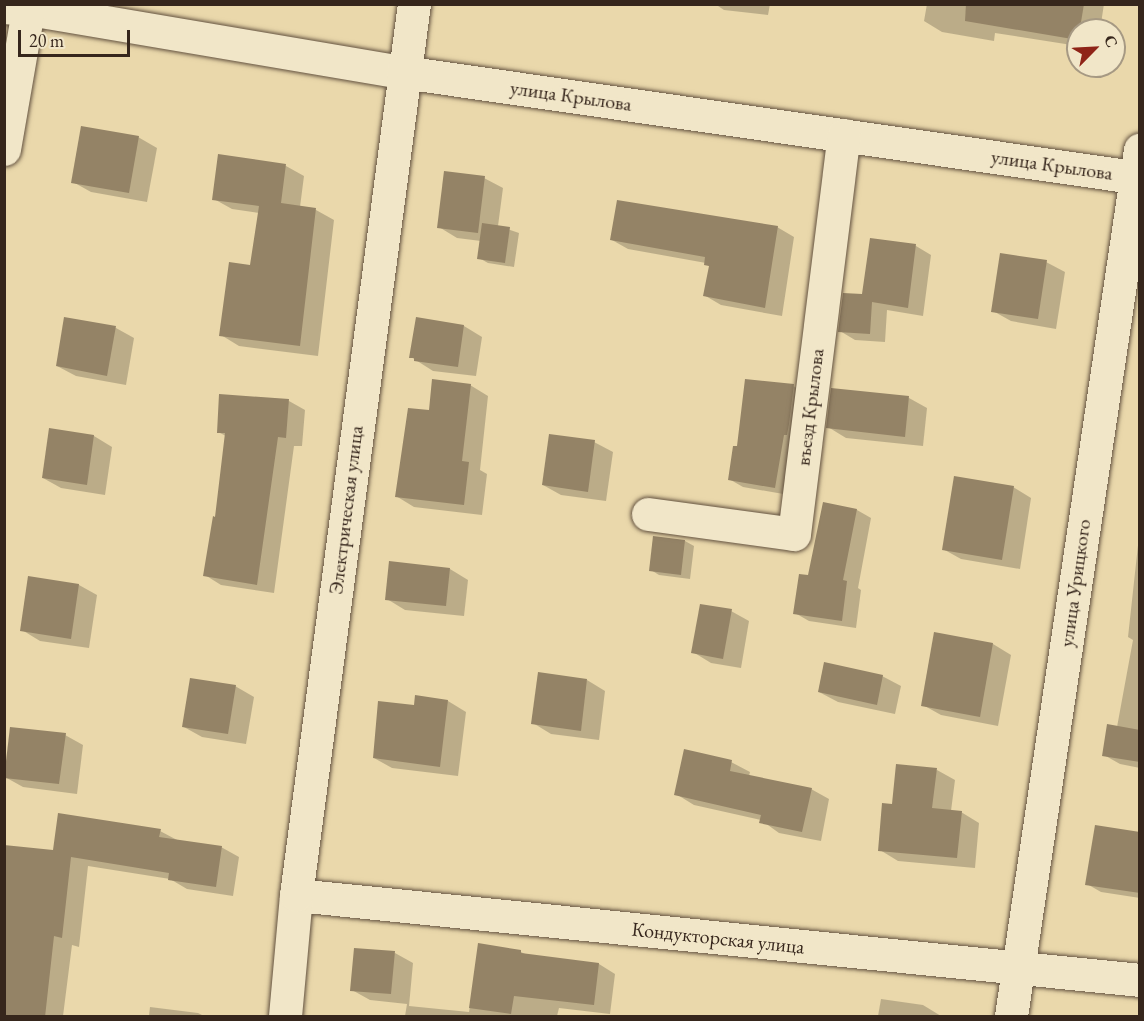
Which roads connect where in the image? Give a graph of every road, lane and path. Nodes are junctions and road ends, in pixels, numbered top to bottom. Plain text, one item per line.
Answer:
1 (414, 4) edge
2 (21, 7) edge
3 (403, 72) junction
4 (844, 135) junction
5 (4, 148) edge
6 (1138, 169) edge
7 (648, 514) dead end
8 (296, 895) junction
9 (1018, 968) junction
10 (1140, 980) edge
11 (285, 1017) edge
12 (1011, 1017) edge

1 - 3 street, Электрическая улица
2 - 3 street, улица Крылова
2 - 5 street
3 - 4 street, улица Крылова
3 - 8 street, Электрическая улица
4 - 6 street, улица Крылова
4 - 7 street, въезд Крылова
6 - 9 street, улица Урицкого
8 - 9 street, Кондукторская улица
8 - 11 street, Электрическая улица
9 - 10 street, Кондукторская улица
9 - 12 street, улица Урицкого

